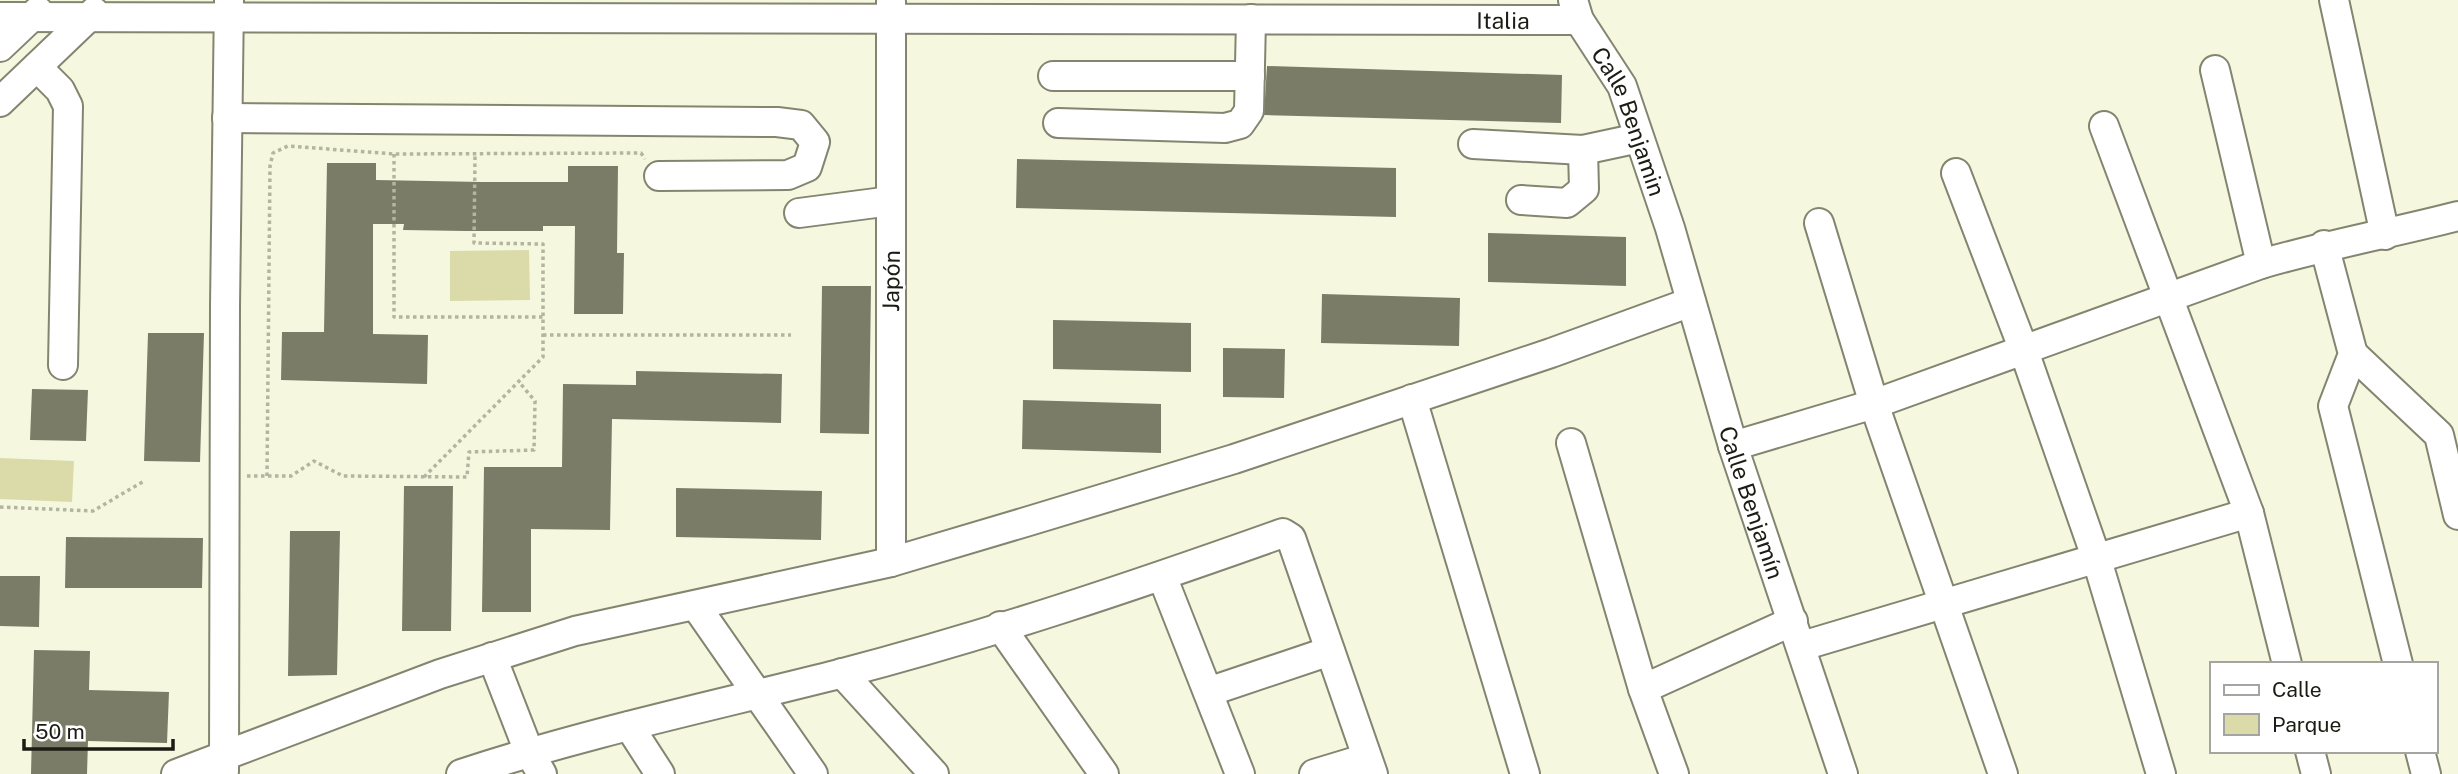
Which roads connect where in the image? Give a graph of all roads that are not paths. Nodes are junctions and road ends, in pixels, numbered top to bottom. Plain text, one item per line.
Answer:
1 (2334, 0) edge
2 (41, 9) edge
3 (97, 9) edge
4 (229, 9) edge
5 (892, 9) edge
6 (1576, 10) edge
7 (0, 17) edge
8 (1251, 19) junction
9 (0, 47) edge
10 (37, 67) junction
11 (2215, 70) dead end
12 (1053, 76) dead end
13 (1250, 76) junction
14 (0, 102) edge
15 (227, 118) junction
16 (1058, 122) dead end
17 (2104, 126) dead end
18 (1639, 138) junction
19 (1473, 144) dead end
20 (1583, 150) junction
21 (1956, 173) dead end
22 (659, 176) road end
23 (1521, 200) dead end
24 (891, 201) junction
25 (799, 213) dead end
26 (2458, 216) edge
27 (1819, 223) dead end
28 (1670, 228) joint
29 (2385, 235) junction
30 (2324, 245) junction
31 (2261, 264) junction
32 (2169, 299) junction
33 (1691, 302) junction
34 (2023, 348) junction
35 (2353, 355) junction
36 (62, 365) dead end
37 (1412, 399) junction
38 (1874, 404) junction
39 (1571, 443) dead end
40 (1733, 446) junction
41 (2249, 513) junction
42 (2458, 515) edge
43 (2097, 560) junction
44 (891, 562) junction
45 (1162, 576) junction
46 (1943, 603) junction
47 (696, 606) junction
48 (1000, 626) junction
49 (1797, 634) junction
50 (1330, 651) junction
51 (492, 657) junction
52 (2286, 662) edge
53 (2397, 662) edge
54 (842, 673) junction
55 (1643, 689) junction
56 (1208, 692) junction
57 (756, 694) junction
58 (629, 726) junction
59 (2421, 753) edge
60 (225, 764) edge
61 (1370, 766) edge
62 (532, 767) edge
63 (176, 774) edge
64 (461, 774) edge
65 (660, 774) edge
66 (813, 774) edge
67 (934, 774) edge
68 (1104, 774) edge
69 (1240, 774) edge
70 (1314, 774) edge
71 (1525, 774) edge
72 (1674, 774) edge
73 (1843, 774) edge
74 (2003, 774) edge
75 (2161, 774) edge
76 (2426, 774) edge

1 - 29 street
2 - 3 street, Italia
2 - 7 street, Italia
2 - 9 street
3 - 4 street, Italia
3 - 10 street
4 - 5 street, Italia
4 - 15 street
5 - 8 street, Italia
5 - 24 street, Japón
6 - 8 street, Italia
6 - 18 street, Calle Benjamin
8 - 13 street
10 - 14 street
10 - 36 street
11 - 31 street
12 - 13 street
13 - 16 street
15 - 22 street
15 - 60 street
17 - 32 street
18 - 20 street
18 - 28 street, Calle Benjamin
19 - 20 street
20 - 23 street
21 - 34 street
24 - 25 street
24 - 44 street, Japón
26 - 29 street
27 - 38 street
28 - 33 street, Calle Benjamín
29 - 30 street
30 - 31 street
30 - 35 street
31 - 32 street
32 - 34 street
32 - 41 street
33 - 37 street
33 - 40 street, Calle Benjamín
34 - 38 street
34 - 43 street
35 - 42 street
35 - 53 street
37 - 44 street
37 - 71 street
38 - 40 street
38 - 46 street
39 - 55 street
40 - 49 street, Calle Benjamín
41 - 43 street
41 - 52 street
43 - 46 street
43 - 75 street
44 - 47 street
45 - 48 street
45 - 50 street
45 - 56 street
46 - 49 street
46 - 74 street
47 - 51 street
47 - 57 street
48 - 54 street
48 - 68 street
49 - 55 street
49 - 73 street, Calle Benjamín
50 - 56 street
50 - 61 street
51 - 60 street
51 - 62 street
54 - 57 street
54 - 67 street
55 - 72 street
56 - 69 street
57 - 58 street
57 - 66 street
58 - 62 street
58 - 65 street
59 - 76 street
60 - 63 street
61 - 70 street
62 - 64 street

